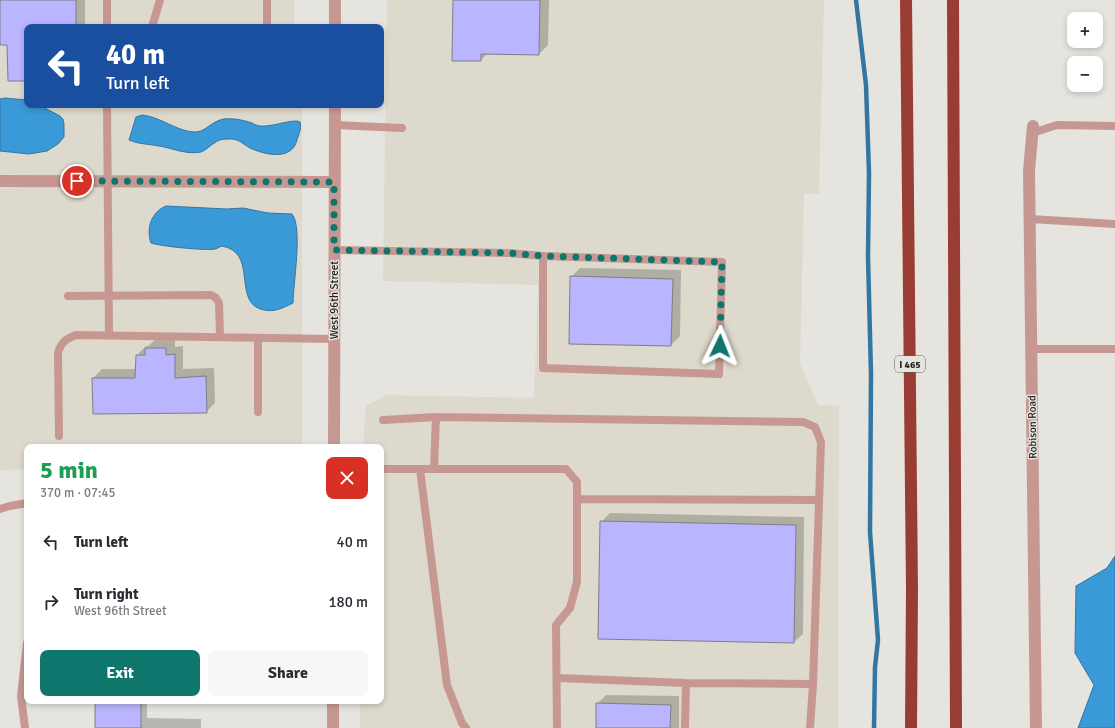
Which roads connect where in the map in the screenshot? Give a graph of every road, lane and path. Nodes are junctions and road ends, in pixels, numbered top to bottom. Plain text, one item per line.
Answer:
1 (107, 0) edge
2 (160, 0) edge
3 (267, 0) edge
4 (335, 0) edge
5 (906, 0) edge
6 (953, 0) edge
7 (107, 24) edge
8 (153, 24) edge
9 (267, 24) edge
10 (335, 24) edge
11 (107, 108) edge
12 (334, 108) edge
13 (334, 125) junction
14 (1115, 126) edge
15 (402, 128) dead end
16 (1033, 129) joint
17 (0, 181) edge
18 (107, 181) junction
19 (334, 182) junction
20 (1030, 218) junction
21 (1115, 224) edge
22 (334, 250) junction
23 (543, 256) junction
24 (68, 296) dead end
25 (109, 296) junction
26 (109, 335) junction
27 (220, 337) junction
28 (258, 338) junction
29 (334, 339) junction
30 (1031, 349) junction
31 (1115, 350) edge
32 (258, 412) dead end
33 (436, 417) junction
34 (383, 420) dead end
35 (59, 436) dead end
36 (334, 444) edge
37 (384, 469) edge
38 (420, 469) junction
39 (434, 469) junction
40 (577, 500) junction
41 (819, 500) junction
42 (24, 504) edge
43 (0, 509) edge
44 (24, 670) edge
45 (558, 678) junction
46 (686, 683) junction
47 (813, 684) junction
48 (333, 704) edge
49 (24, 728) edge
50 (333, 728) edge
51 (466, 728) edge
52 (557, 728) edge
53 (685, 728) edge
54 (810, 728) edge
55 (911, 728) edge
56 (956, 728) edge
57 (1036, 728) edge

1 - 7 lane
2 - 8 lane
3 - 9 lane
4 - 10 street
5 - 55 highway, I 465
6 - 56 highway
11 - 18 lane
12 - 13 street, West 96th Street
13 - 15 lane
13 - 19 street, West 96th Street
14 - 16 lane
16 - 20 street, Robison Road
17 - 18 street
18 - 19 street
18 - 25 lane
19 - 22 street, West 96th Street
20 - 21 lane
20 - 30 street, Robison Road
22 - 23 lane
22 - 29 street, West 96th Street
23 - 23 lane
24 - 25 lane
25 - 26 lane
25 - 27 lane
26 - 27 lane
26 - 35 lane
27 - 28 lane
28 - 29 lane
28 - 32 lane
29 - 36 street, West 96th Street
30 - 31 lane
30 - 57 street, Robison Road
33 - 34 lane
33 - 39 lane
33 - 41 lane
37 - 38 lane
38 - 39 lane
38 - 51 lane
39 - 40 lane
40 - 41 lane
40 - 45 lane
41 - 47 lane
42 - 43 lane
44 - 49 lane
45 - 46 lane
45 - 52 lane
46 - 47 lane
46 - 53 lane
47 - 54 lane
48 - 50 street

